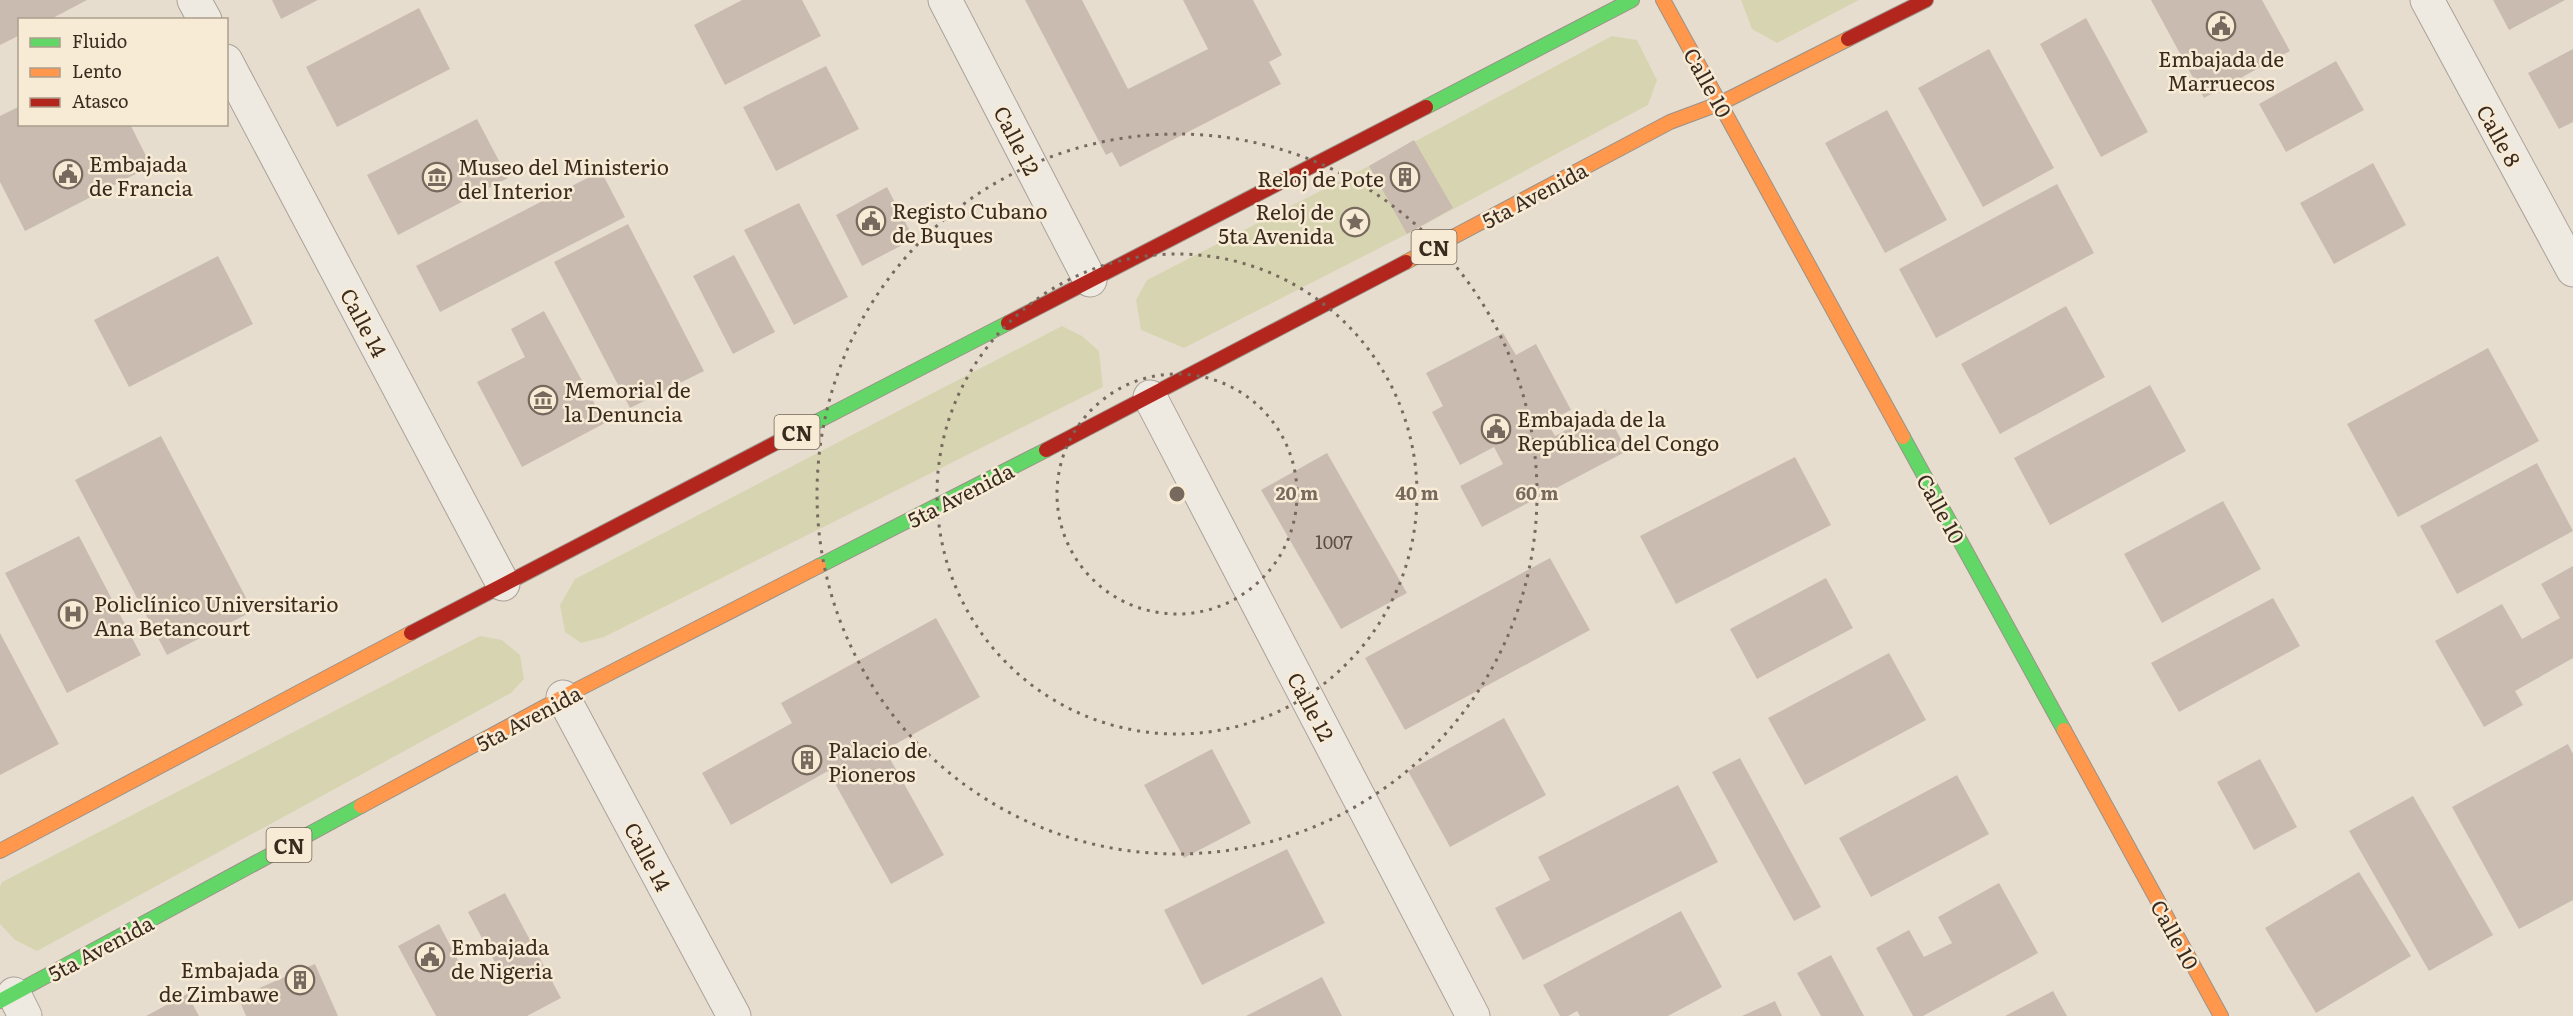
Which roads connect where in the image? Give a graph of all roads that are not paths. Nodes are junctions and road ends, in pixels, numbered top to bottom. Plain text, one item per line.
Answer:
1 (195, 0) edge
2 (945, 0) edge
3 (1632, 0) edge
4 (1663, 0) edge
5 (1926, 0) edge
6 (2427, 0) edge
7 (204, 18) edge
8 (228, 65) edge
9 (1721, 103) junction
10 (2573, 270) edge
11 (1090, 280) junction
12 (1150, 397) junction
13 (503, 584) junction
14 (563, 697) junction
15 (0, 851) edge
16 (13, 1003) edge
17 (734, 1016) edge
18 (1473, 1016) edge
19 (2221, 1016) edge

1 - 7 street
2 - 11 street, Calle 12
3 - 11 main road, CN
4 - 9 main road, Calle 10
5 - 9 main road, 5ta Avenida / CN
6 - 10 street, Calle 8
8 - 13 street, Calle 14
9 - 12 main road, 5ta Avenida / CN
9 - 19 main road, Calle 10
11 - 13 main road, CN
12 - 14 main road, 5ta Avenida / CN
12 - 18 street, Calle 12
13 - 15 main road, CN
14 - 16 main road, 5ta Avenida / CN
14 - 17 street, Calle 14

